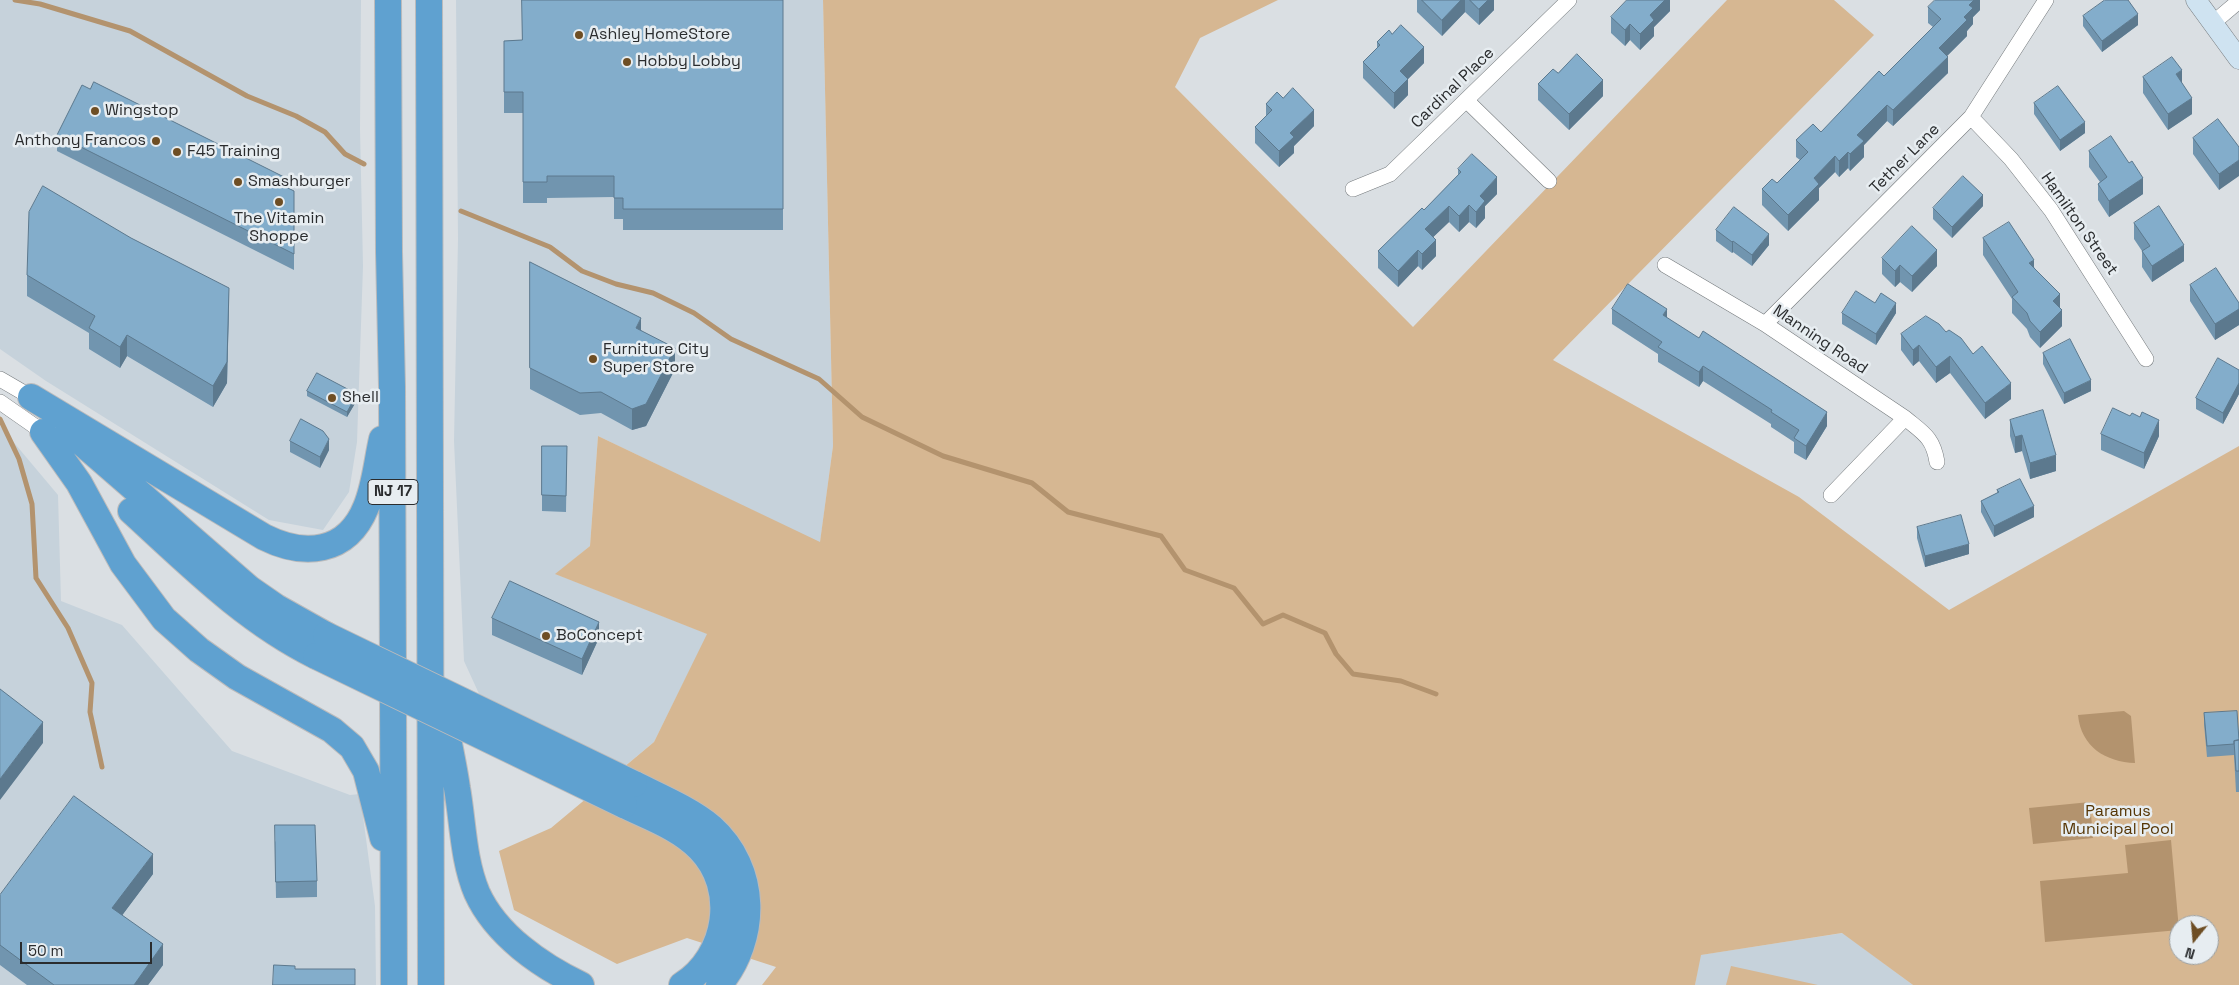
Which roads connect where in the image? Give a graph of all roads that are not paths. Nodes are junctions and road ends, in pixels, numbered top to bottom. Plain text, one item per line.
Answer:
1 (388, 0) edge
2 (429, 0) edge
3 (1569, 0) edge
4 (2046, 0) edge
5 (2196, 0) edge
6 (2239, 1) edge
7 (2212, 23) junction
8 (2239, 59) edge
9 (1466, 100) junction
10 (1971, 117) junction
11 (1549, 182) dead end
12 (1353, 189) dead end
13 (1665, 265) dead end
14 (1765, 324) junction
15 (2146, 359) dead end
16 (0, 379) edge
17 (392, 387) junction
18 (0, 402) edge
19 (34, 416) junction
20 (1905, 418) junction
21 (1937, 462) dead end
22 (1831, 495) dead end
23 (321, 645) junction
24 (431, 660) junction
25 (629, 795) junction
26 (394, 886) junction
27 (394, 985) edge
28 (431, 985) edge
29 (581, 985) edge
30 (682, 985) edge
31 (719, 985) edge

1 - 17 highway, NJ 17
2 - 24 highway, NJ 17
3 - 9 street, Cardinal Place
4 - 10 street, Tether Lane
5 - 7 street
6 - 7 street
7 - 8 street
9 - 11 street
9 - 12 street, Cardinal Place
10 - 14 street, Tether Lane
10 - 15 street, Hamilton Street
13 - 14 street, Manning Road
14 - 20 street, Manning Road
16 - 19 street
17 - 19 highway
17 - 26 highway, NJ 17
18 - 19 street
19 - 23 highway
19 - 23 highway
19 - 26 highway
20 - 21 street, Manning Road
20 - 22 street
23 - 25 highway, bridge
24 - 28 highway, NJ 17
24 - 29 highway
25 - 30 highway
25 - 31 highway
26 - 27 highway, NJ 17

